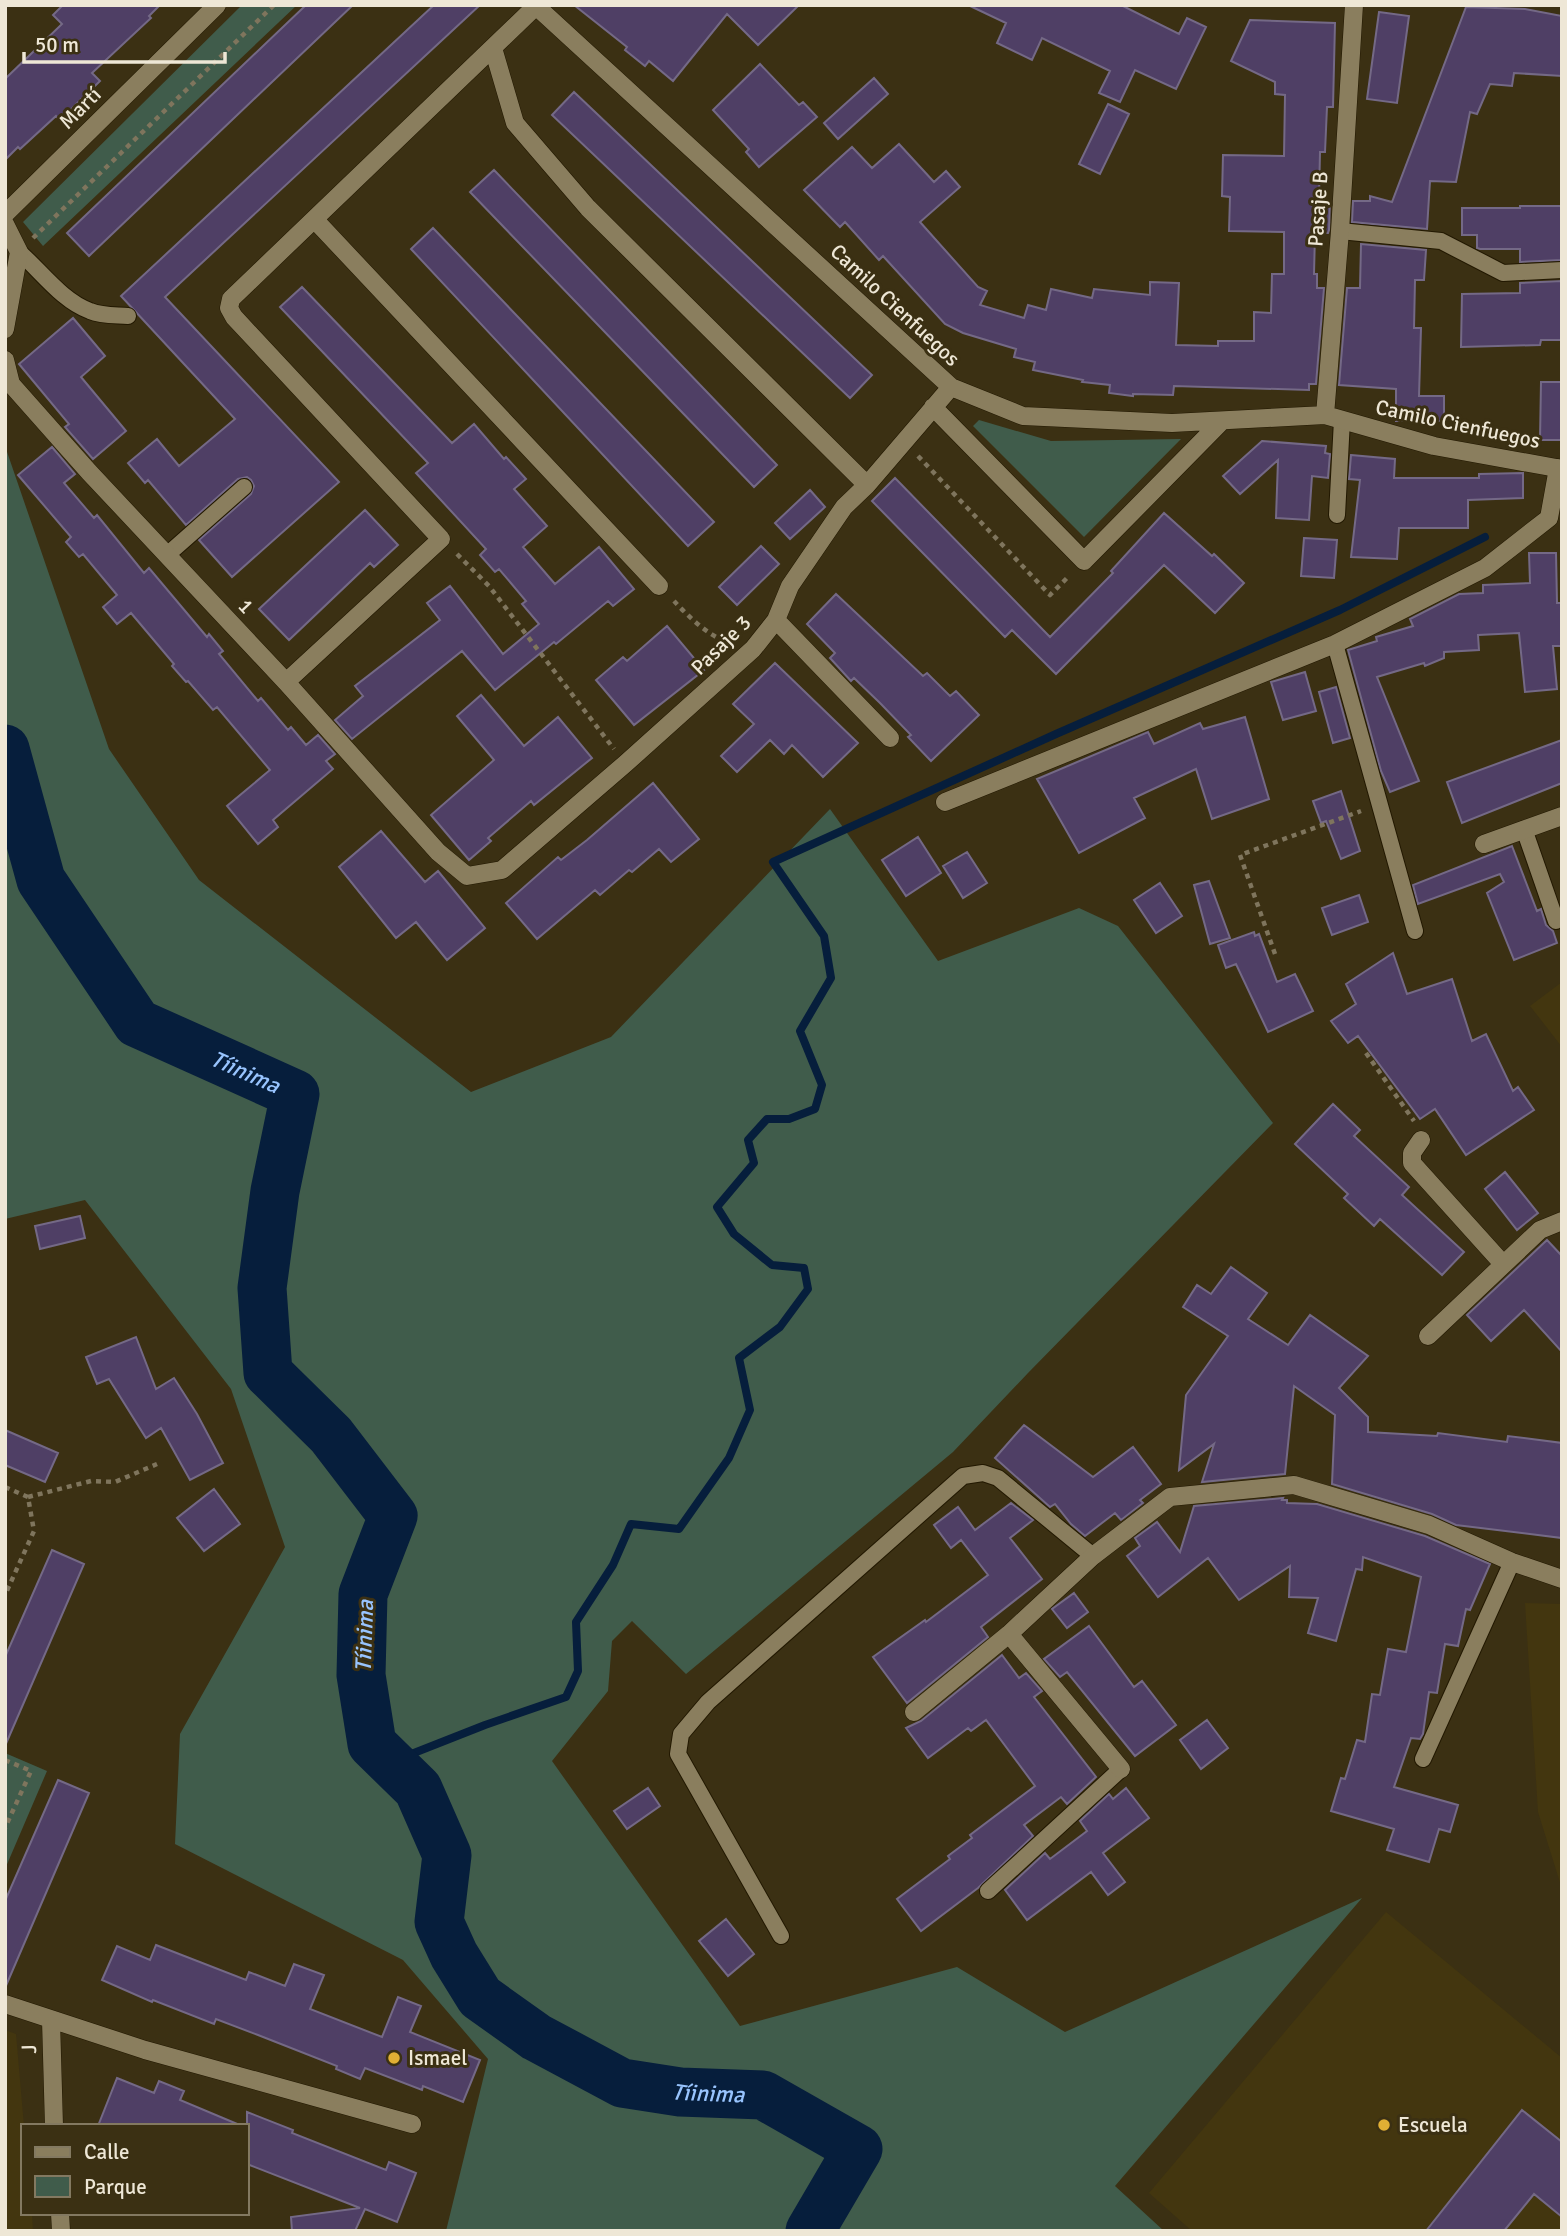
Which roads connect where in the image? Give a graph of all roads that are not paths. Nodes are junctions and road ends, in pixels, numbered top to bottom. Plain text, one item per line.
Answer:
1 (217, 5) edge
2 (1354, 5) edge
3 (536, 6) edge
4 (493, 48) junction
5 (5, 214) edge
6 (315, 220) junction
7 (5, 224) edge
8 (1340, 230) junction
9 (19, 252) junction
10 (1562, 270) edge
11 (128, 316) dead end
12 (5, 329) edge
13 (5, 360) edge
14 (951, 387) junction
15 (933, 407) junction
16 (1334, 418) junction
17 (1222, 421) junction
18 (1560, 469) edge
19 (867, 485) junction
20 (244, 487) dead end
21 (1337, 515) dead end
22 (167, 555) junction
23 (659, 586) road end
24 (776, 620) junction
25 (1335, 644) junction
26 (286, 681) junction
27 (890, 738) dead end
28 (945, 802) dead end
29 (1562, 816) edge
30 (1524, 829) junction
31 (1484, 844) dead end
32 (467, 876) joint
33 (1556, 920) dead end
34 (1415, 931) dead end
35 (1422, 1140) road end
36 (1562, 1221) edge
37 (1503, 1264) junction
38 (1428, 1336) dead end
39 (1093, 1556) junction
40 (1513, 1562) junction
41 (1562, 1579) edge
42 (1009, 1634) junction
43 (914, 1713) dead end
44 (1423, 1759) dead end
45 (1121, 1769) joint
46 (988, 1891) dead end
47 (780, 1936) dead end
48 (5, 2004) edge
49 (51, 2020) junction
50 (54, 2124) edge
51 (412, 2124) dead end

1 - 5 street, Martí
2 - 8 street, Pasaje B
3 - 4 street
3 - 14 street, Camilo Cienfuegos
4 - 6 street
4 - 19 street
6 - 23 street
6 - 26 street
7 - 9 street
8 - 10 lane
8 - 16 street, Pasaje B
9 - 11 lane
9 - 12 street
13 - 22 street, 1
14 - 15 street, Pasaje 3
14 - 17 street, Camilo Cienfuegos
15 - 17 street
15 - 19 street, Pasaje 3
16 - 17 street, Camilo Cienfuegos
16 - 18 street, Camilo Cienfuegos
16 - 21 lane
18 - 25 street
19 - 24 street, Pasaje 3
20 - 22 lane
22 - 26 street, 1
24 - 27 street
24 - 32 street, Pasaje 3
25 - 28 street
25 - 34 lane
26 - 32 street, 1
29 - 30 street
30 - 31 street
30 - 33 lane
35 - 37 street
36 - 37 street
37 - 38 street
39 - 40 street
39 - 42 street
39 - 47 lane
40 - 41 street
40 - 44 lane
42 - 43 street
42 - 45 street
45 - 46 lane
48 - 49 street, J
49 - 50 street, J
49 - 51 street

